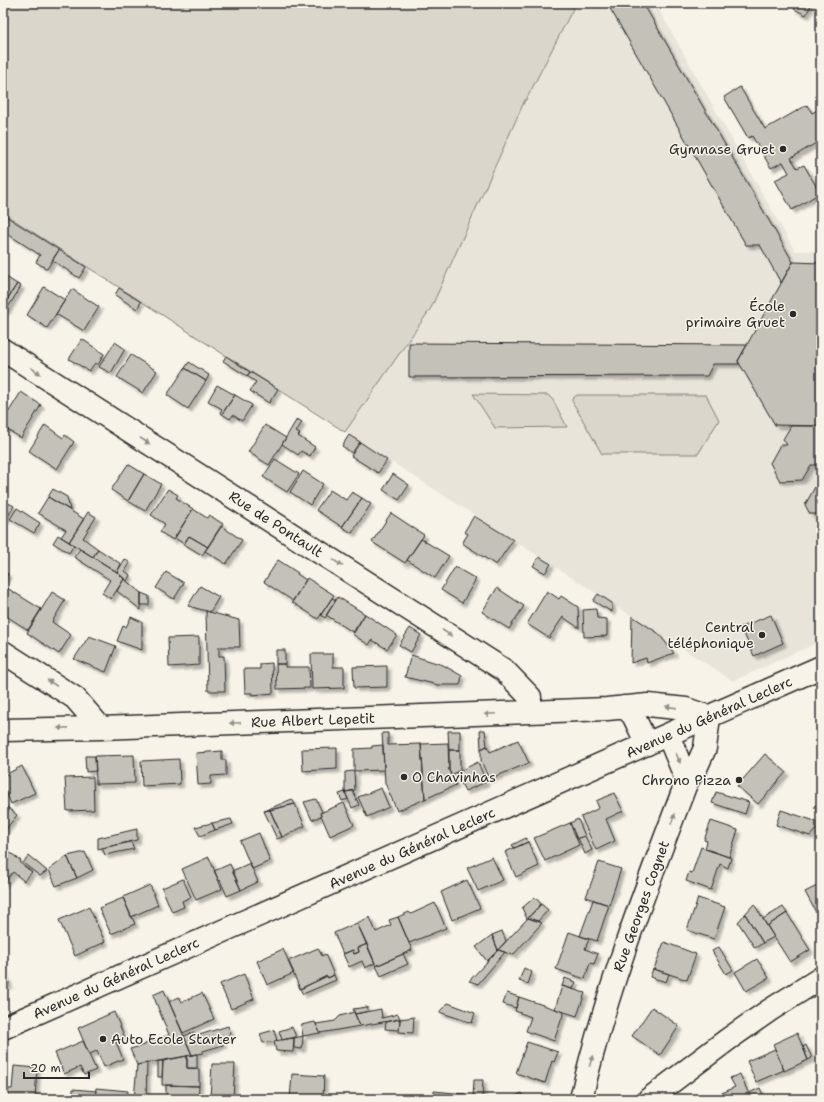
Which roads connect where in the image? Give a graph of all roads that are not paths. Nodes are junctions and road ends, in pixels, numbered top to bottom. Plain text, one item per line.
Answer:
1 (3, 350) edge
2 (3, 652) edge
3 (821, 667) edge
4 (624, 707) junction
5 (529, 712) junction
6 (709, 717) junction
7 (101, 728) junction
8 (3, 730) edge
9 (668, 735) junction
10 (647, 744) junction
11 (687, 781) junction
12 (821, 978) edge
13 (3, 1028) edge
14 (581, 1099) edge
15 (649, 1099) edge

1 -> 5 street, Rue de Pontault
7 -> 2 street
3 - 6 street, Avenue du Général Leclerc
4 - 5 street, Rue Albert Lepetit
6 -> 4 street, Rue Albert Lepetit
4 - 10 street
5 -> 7 street, Rue Albert Lepetit
6 - 9 street, Avenue du Général Leclerc
6 - 11 street, Rue Georges Cognet
7 -> 8 street, Rue Albert Lepetit
9 - 10 street, Avenue du Général Leclerc
9 -> 11 street
10 - 13 street, Avenue du Général Leclerc
14 -> 11 street, Rue Georges Cognet
12 - 15 street

